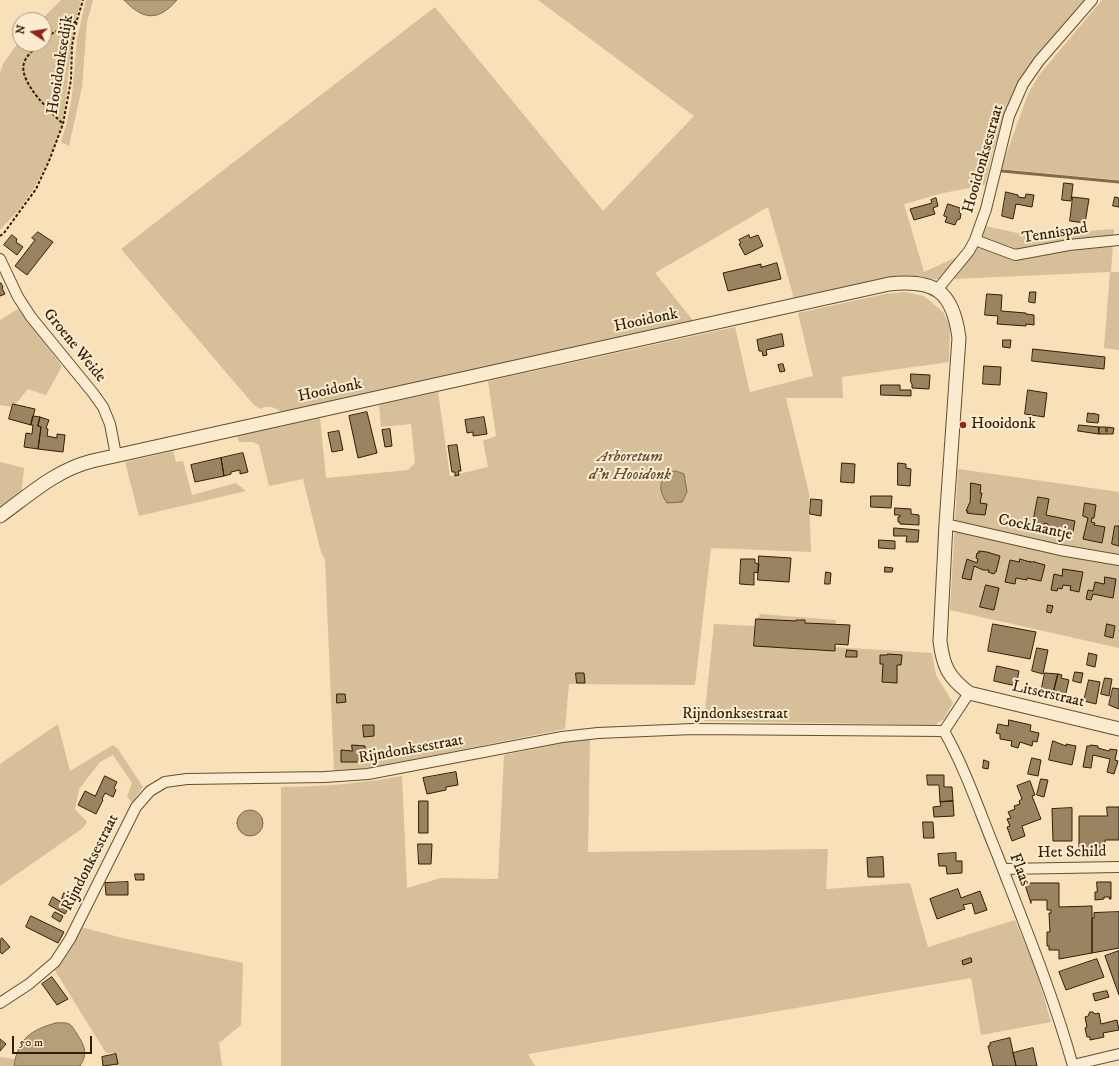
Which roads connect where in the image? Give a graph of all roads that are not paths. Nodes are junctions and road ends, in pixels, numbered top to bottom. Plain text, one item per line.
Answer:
1 (1092, 0) edge
2 (975, 240) junction
3 (1119, 240) edge
4 (0, 259) edge
5 (937, 290) junction
6 (116, 455) junction
7 (0, 516) edge
8 (946, 524) junction
9 (1119, 560) edge
10 (969, 693) junction
11 (1119, 729) edge
12 (944, 732) junction
13 (1119, 867) edge
14 (1003, 870) junction
15 (0, 1003) edge
16 (1119, 1054) edge
17 (1073, 1065) edge

1 - 2 street, Hooidonksestraat
2 - 3 street, Tennispad
2 - 5 street, Hooidonksestraat
4 - 6 street, Groene Weide
5 - 6 street, Hooidonk
5 - 8 street, Hooidonk
6 - 7 street, Hooidonk
8 - 9 street, Cocklaantje
8 - 10 street, Hooidonk
10 - 11 street, Litserstraat
10 - 12 street
12 - 14 street, Flaas
12 - 15 street, Rijndonksestraat
13 - 14 street, Het Schild
14 - 17 street, Flaas
16 - 17 street

